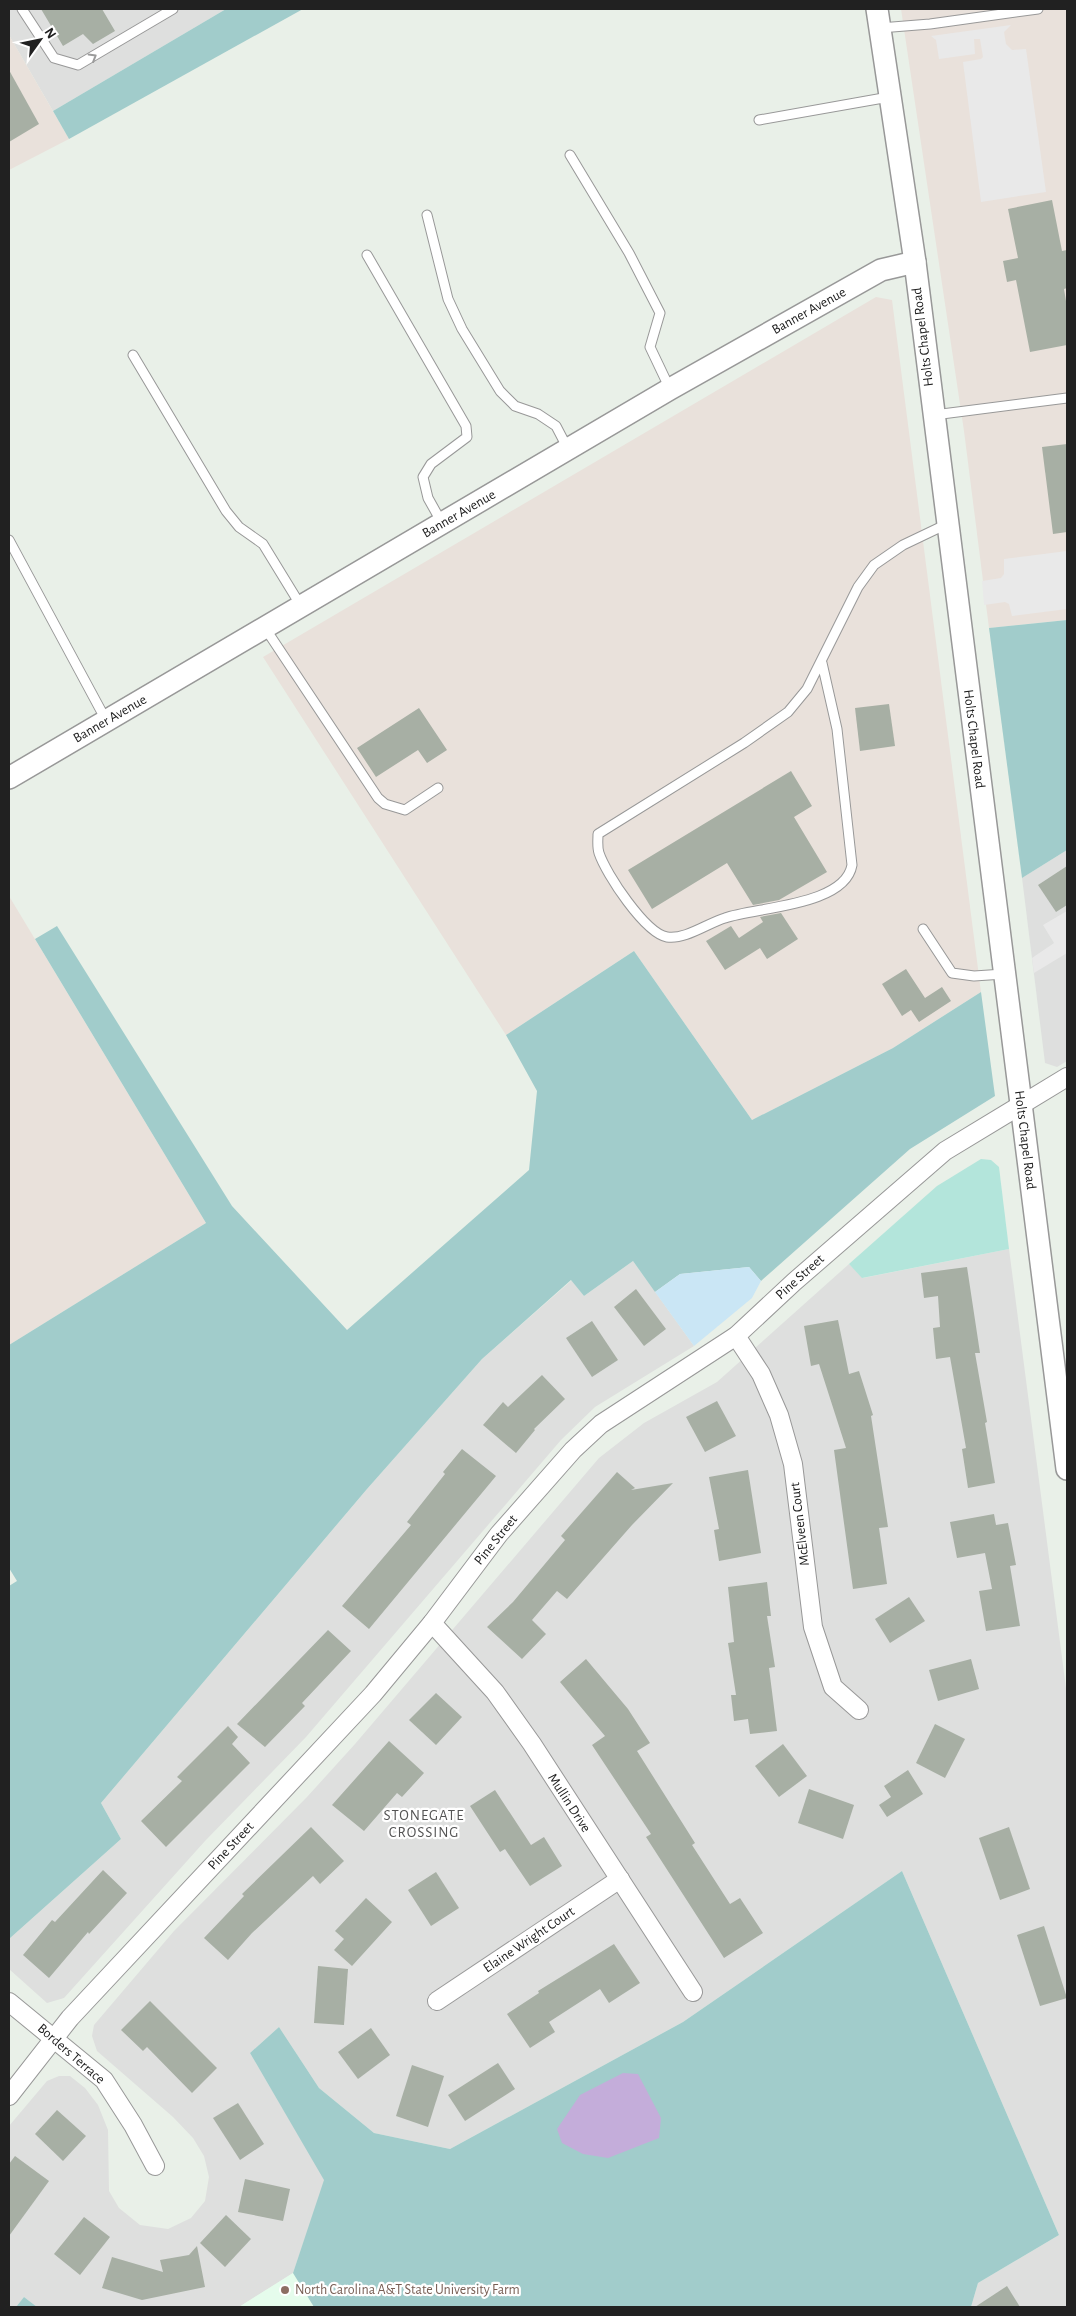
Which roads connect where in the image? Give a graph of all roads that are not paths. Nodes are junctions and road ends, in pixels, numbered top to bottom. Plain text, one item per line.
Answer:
1 (22, 9) edge
2 (173, 9) edge
3 (1038, 9) edge
4 (878, 18) edge
5 (890, 97) junction
6 (759, 120) dead end
7 (570, 155) dead end
8 (427, 215) dead end
9 (367, 255) dead end
10 (915, 262) junction
11 (133, 355) dead end
12 (670, 389) junction
13 (1067, 398) edge
14 (933, 415) junction
15 (568, 450) junction
16 (442, 523) junction
17 (946, 524) junction
18 (9, 540) edge
19 (302, 606) junction
20 (265, 628) junction
21 (822, 663) junction
22 (107, 721) junction
23 (9, 778) edge
24 (438, 788) dead end
25 (923, 929) dead end
26 (1004, 974) junction
27 (1067, 1077) edge
28 (1021, 1106) junction
29 (736, 1336) junction
30 (1065, 1429) edge
31 (1067, 1469) edge
32 (432, 1623) junction
33 (859, 1710) dead end
34 (620, 1879) junction
35 (693, 1992) dead end
36 (437, 2001) dead end
37 (9, 2002) edge
38 (54, 2038) junction
39 (9, 2096) edge
40 (155, 2166) dead end

1 -> 2 lane
3 - 4 lane
4 - 5 street, Holts Chapel Road
5 - 6 lane
5 - 10 street, Holts Chapel Road
7 - 12 lane
8 - 15 lane
9 - 16 lane
10 - 12 street, Banner Avenue
10 - 14 street, Holts Chapel Road
11 - 19 lane
12 - 15 street, Banner Avenue
13 - 14 lane
14 - 17 street, Holts Chapel Road
15 - 16 street, Banner Avenue
16 - 19 street, Banner Avenue
17 - 21 lane
17 - 26 street, Holts Chapel Road
18 - 22 lane
19 - 20 street, Banner Avenue
20 - 22 street, Banner Avenue
20 - 24 lane
21 - 21 lane
22 - 23 street, Banner Avenue
25 - 26 lane
26 - 28 street, Holts Chapel Road
27 - 28 street, Pine Street
28 - 29 street, Pine Street
28 - 30 street, Holts Chapel Road
29 - 32 street, Pine Street
29 - 33 street, McElveen Court
30 - 31 street, Holts Chapel Road
32 - 34 street, Mullin Drive
32 - 38 street, Pine Street
34 - 35 street, Mullin Drive
34 - 36 street, Elaine Wright Court
37 - 38 street, Borders Terrace
38 - 39 street, Pine Street
38 - 40 street, Borders Terrace

